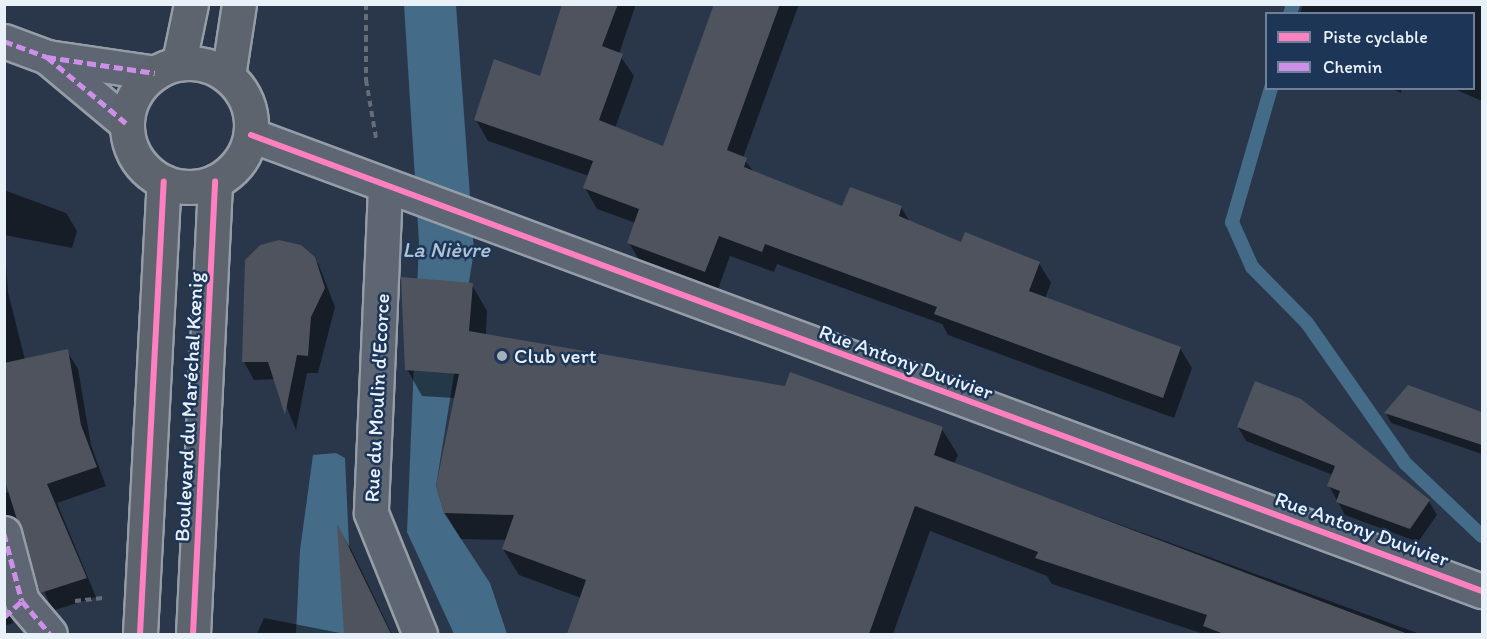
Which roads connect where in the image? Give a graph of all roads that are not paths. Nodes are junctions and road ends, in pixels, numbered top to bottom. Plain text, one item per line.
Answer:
1 (191, 4) edge
2 (238, 4) edge
3 (4, 41) edge
4 (46, 57) junction
5 (167, 67) junction
6 (228, 76) junction
7 (126, 123) junction
8 (251, 135) junction
9 (164, 182) junction
10 (215, 182) junction
11 (385, 188) junction
12 (4, 533) edge
13 (1482, 591) edge
14 (28, 617) edge
15 (140, 634) edge
16 (193, 634) edge
17 (420, 634) edge

1 - 5 main road
2 - 6 main road
3 - 4 street
4 - 5 street
4 - 7 street
5 - 6 main road
5 - 7 main road
6 - 8 main road
7 - 9 main road
8 - 10 main road
8 - 11 street, Rue Antony Duvivier
9 - 10 main road
9 - 15 main road, Boulevard du Maréchal Kœnig
10 - 16 main road, Boulevard du Maréchal Kœnig
11 - 13 street, Rue Antony Duvivier
11 - 17 street, Rue du Moulin d'Ecorce
12 - 14 street

